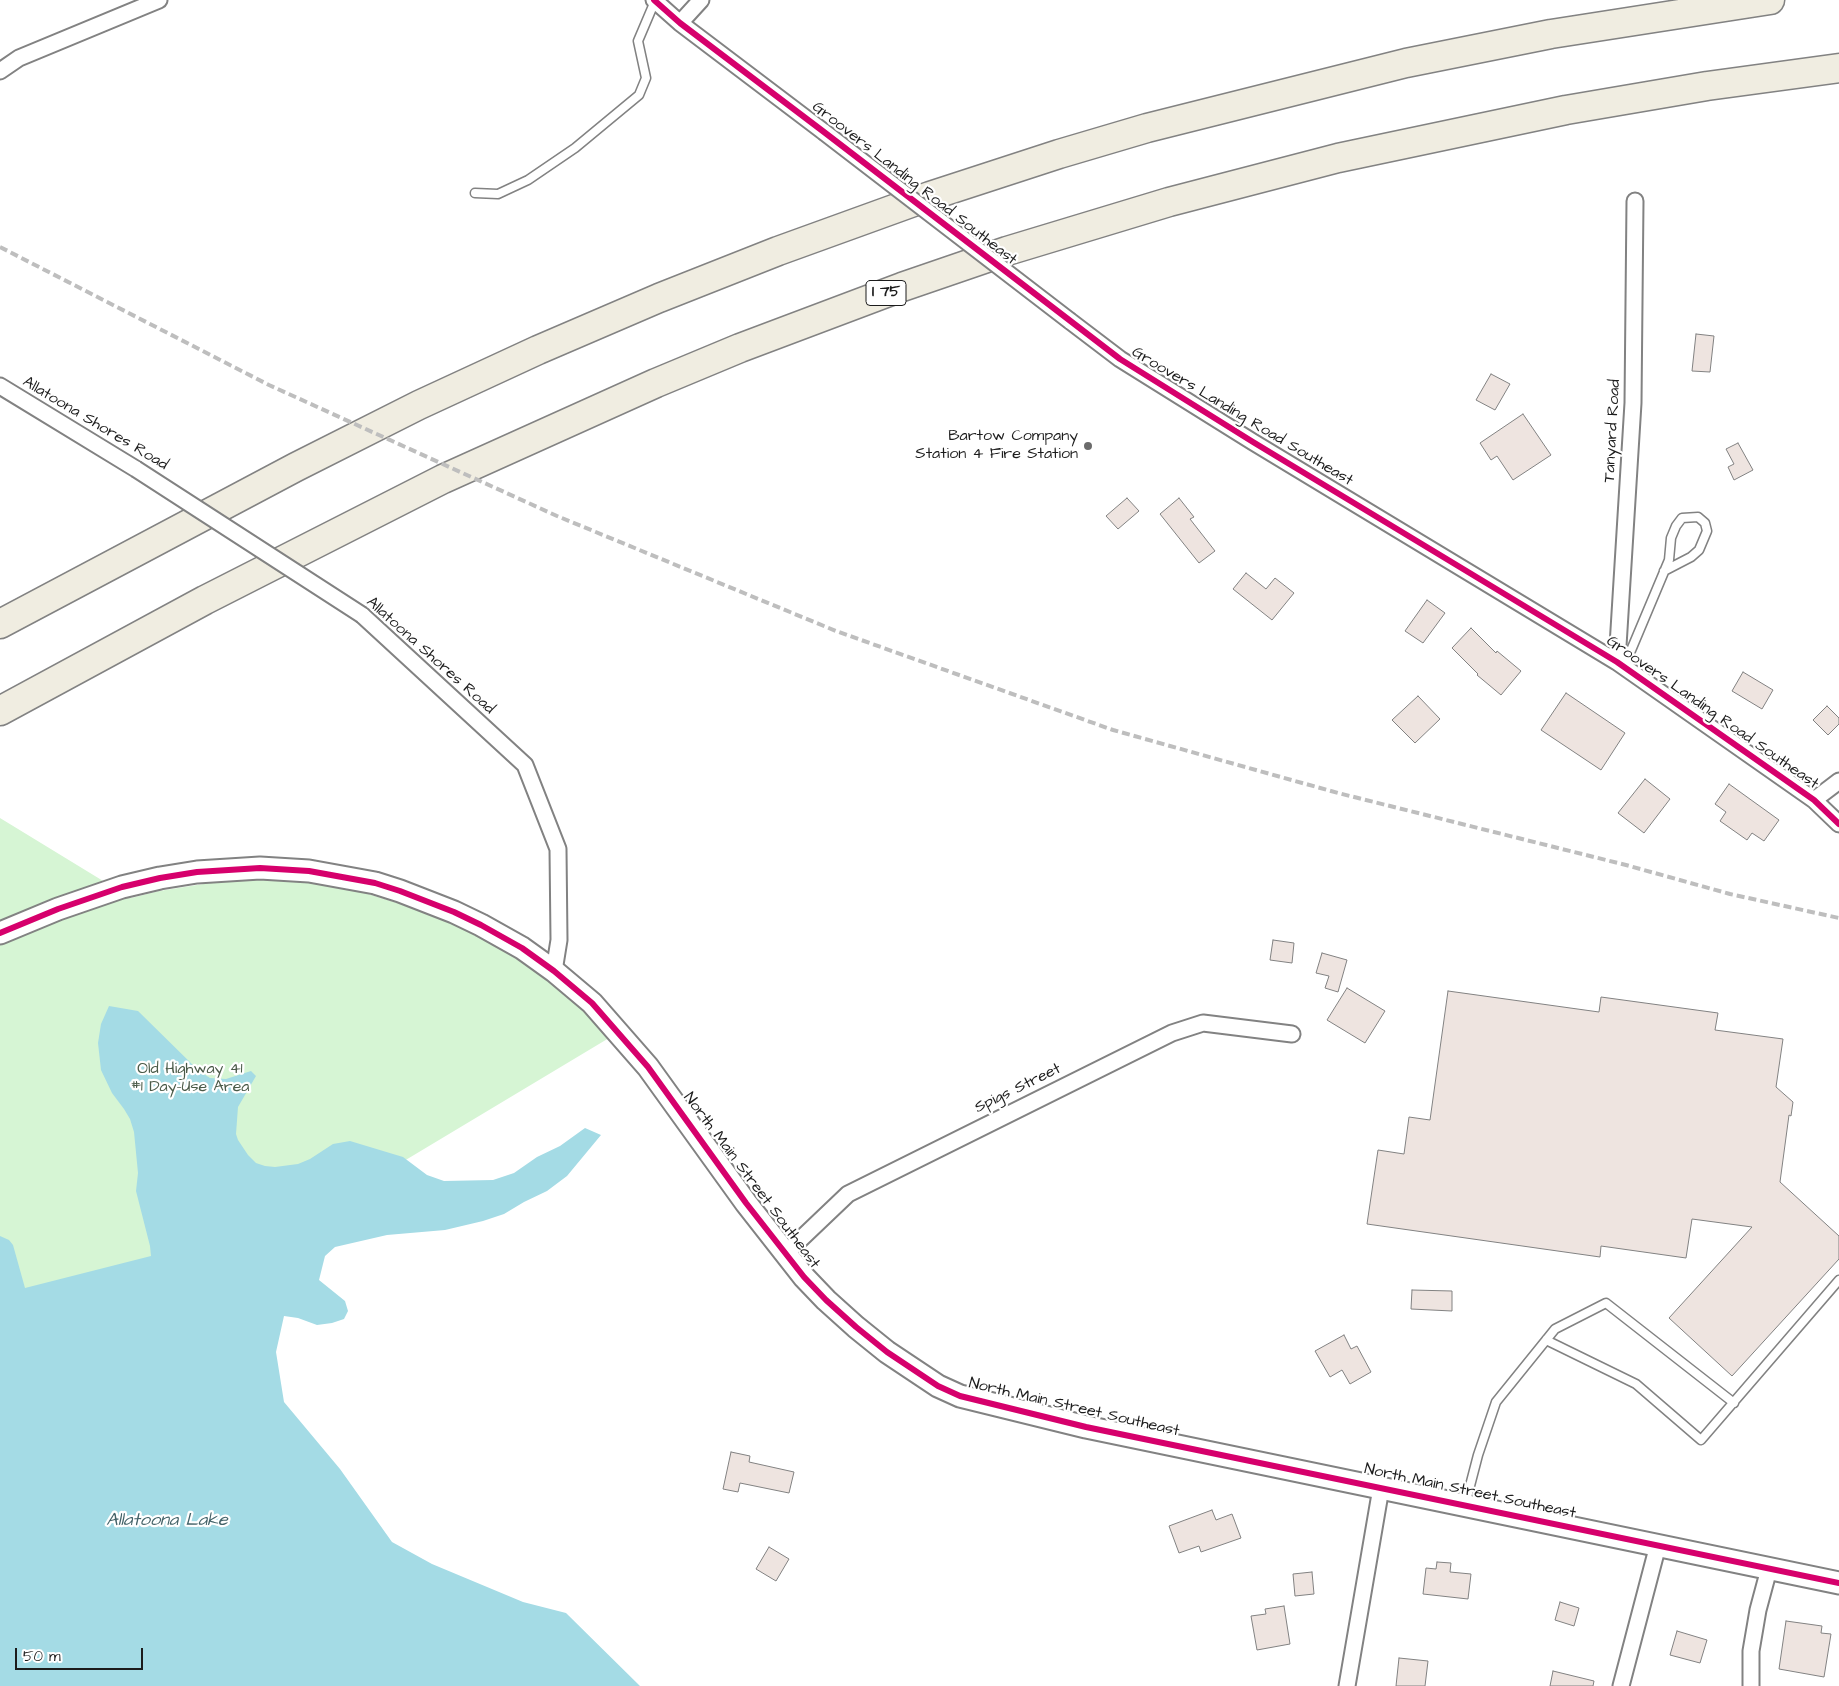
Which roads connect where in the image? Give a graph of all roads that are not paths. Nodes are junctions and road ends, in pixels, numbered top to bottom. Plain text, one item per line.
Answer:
1 (159, 0) edge
2 (655, 0) edge
3 (701, 0) edge
4 (1770, 0) edge
5 (680, 23) junction
6 (1839, 68) edge
7 (0, 71) edge
8 (475, 193) dead end
9 (1635, 201) dead end
10 (0, 386) edge
11 (1664, 571) junction
12 (0, 624) edge
13 (1620, 665) junction
14 (0, 712) edge
15 (1839, 781) edge
16 (1814, 800) junction
17 (1839, 824) edge
18 (0, 933) edge
19 (554, 971) junction
20 (1292, 1034) dead end
21 (785, 1254) junction
22 (1839, 1280) edge
23 (1546, 1340) junction
24 (1734, 1403) junction
25 (1381, 1488) junction
26 (1465, 1505) junction
27 (1658, 1545) junction
28 (1768, 1569) junction
29 (1839, 1583) edge
30 (1347, 1686) edge
31 (1621, 1686) edge
32 (1751, 1686) edge

1 - 7 street
2 - 5 street, Groovers Landing Road Southeast
2 - 8 lane
3 - 5 street
4 - 12 highway
5 - 13 street, Groovers Landing Road Southeast, bridge
6 - 14 highway, I 75
9 - 13 street, Tanyard Road
10 - 19 street, Allatoona Shores Road, bridge
11 - 11 lane
11 - 13 lane
13 - 16 street, Groovers Landing Road Southeast
15 - 16 street
16 - 17 street, Groovers Landing Road Southeast
18 - 19 street, North Main Street Southeast
19 - 21 street, North Main Street Southeast
20 - 21 street, Spigs Street
21 - 25 street, North Main Street Southeast
22 - 24 lane
23 - 24 lane
23 - 24 lane
23 - 26 lane
25 - 26 street, North Main Street Southeast
25 - 30 street
26 - 27 street, North Main Street Southeast
27 - 28 street, North Main Street Southeast
27 - 31 street
28 - 29 street, North Main Street Southeast
28 - 32 street

